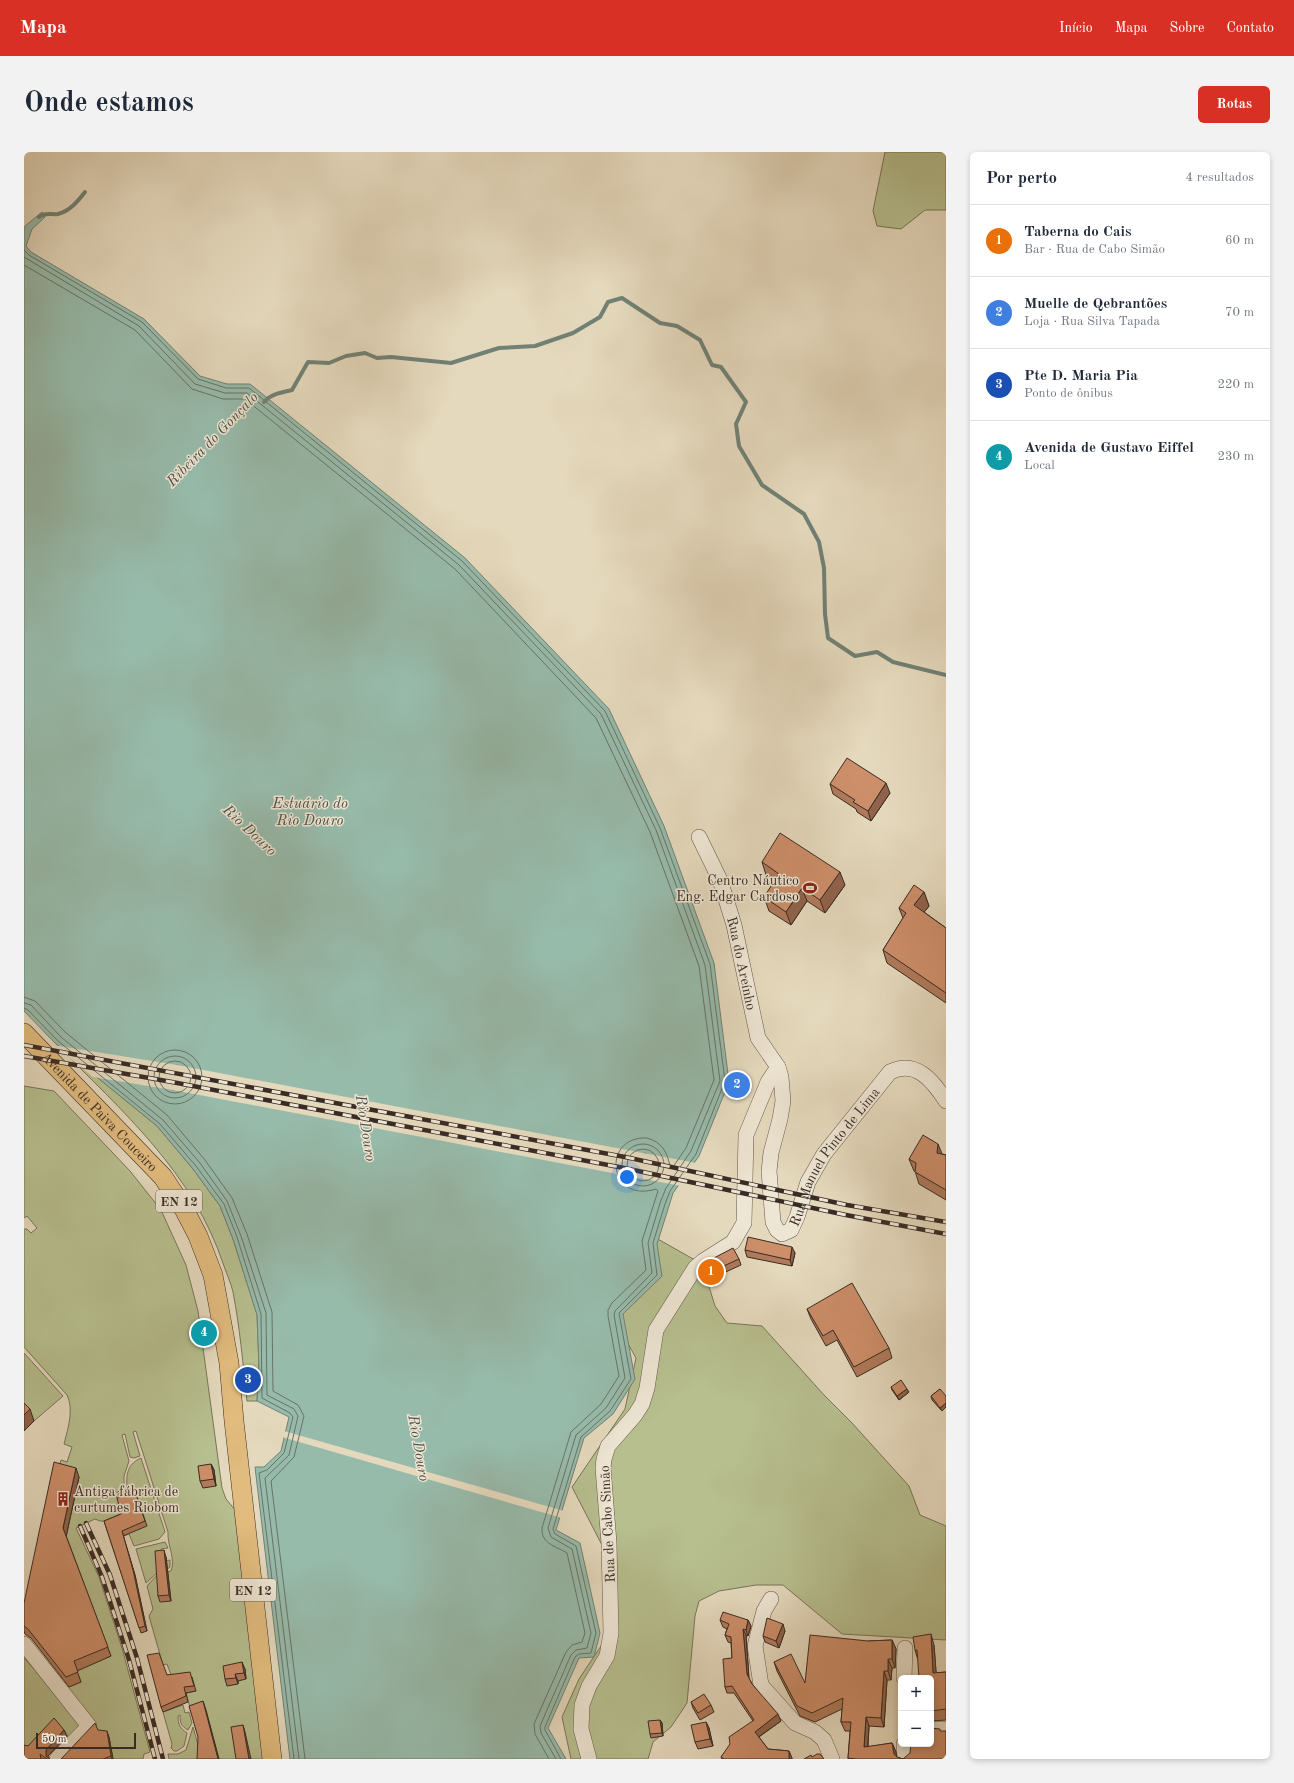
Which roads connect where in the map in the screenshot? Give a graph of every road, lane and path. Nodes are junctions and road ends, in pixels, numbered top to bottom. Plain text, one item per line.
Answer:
1 (698, 837) dead end
2 (24, 1033) edge
3 (778, 1066) junction
4 (946, 1101) edge
5 (771, 1600) dead end
6 (24, 1644) edge
7 (905, 1648) dead end
8 (904, 1675) edge
9 (934, 1729) edge
10 (946, 1729) edge
11 (904, 1747) edge
12 (57, 1759) edge
13 (272, 1759) edge
14 (589, 1759) edge
15 (832, 1759) edge
16 (905, 1759) edge

1 - 3 street, Rua do Areínho
2 - 13 main road, Avenida de Paiva Couceiro / EN 12
3 - 4 street, Rua Manuel Pinto de Lima
3 - 14 street, Rua de Cabo Simão
5 - 15 street
6 - 12 street
7 - 8 street
9 - 10 street
11 - 16 street

